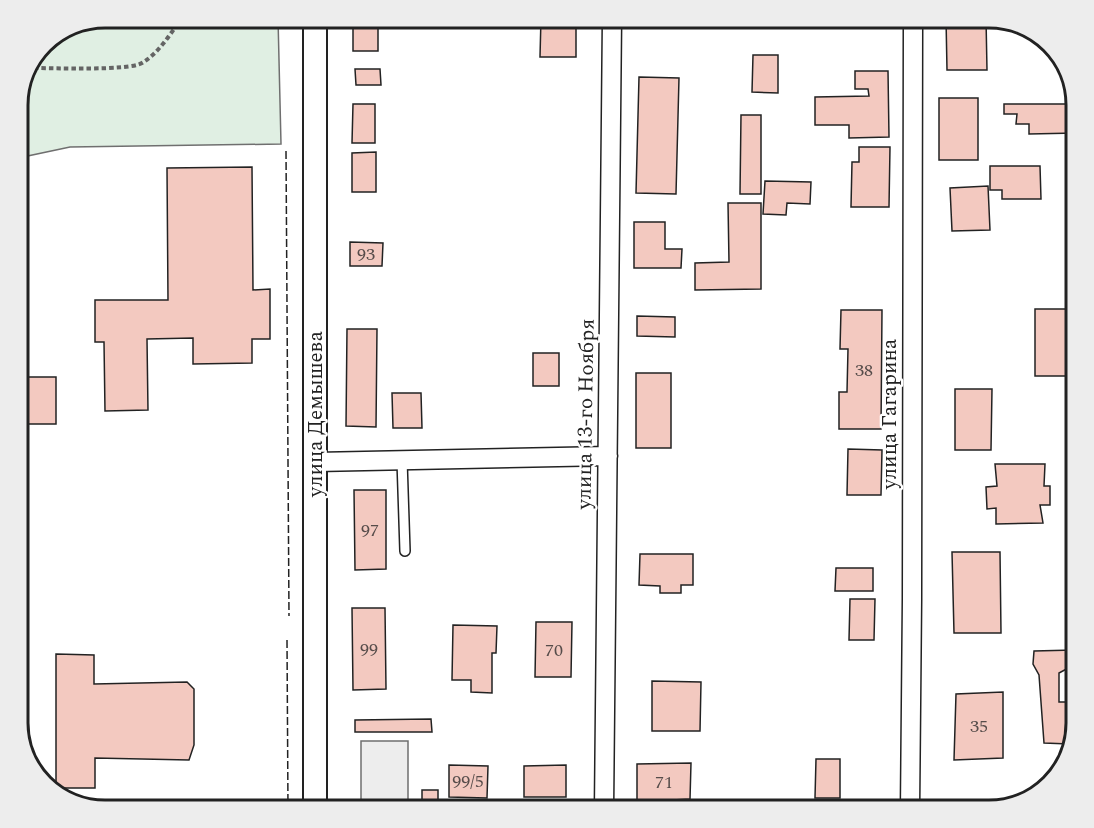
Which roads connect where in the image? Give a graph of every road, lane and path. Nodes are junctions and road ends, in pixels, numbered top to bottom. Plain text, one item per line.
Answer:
1 (174, 28) edge
2 (315, 28) edge
3 (612, 28) edge
4 (913, 28) edge
5 (38, 68) edge
6 (608, 456) junction
7 (402, 460) junction
8 (315, 462) junction
9 (405, 551) dead end
10 (315, 800) edge
11 (604, 800) edge
12 (910, 800) edge

1 - 5 path
2 - 8 street, улица Демышева
3 - 6 street, улица 13-го Ноября
4 - 12 street, улица Гагарина
6 - 7 street
6 - 11 street, улица 13-го Ноября
7 - 8 street
7 - 9 lane
8 - 10 street, улица Демышева

